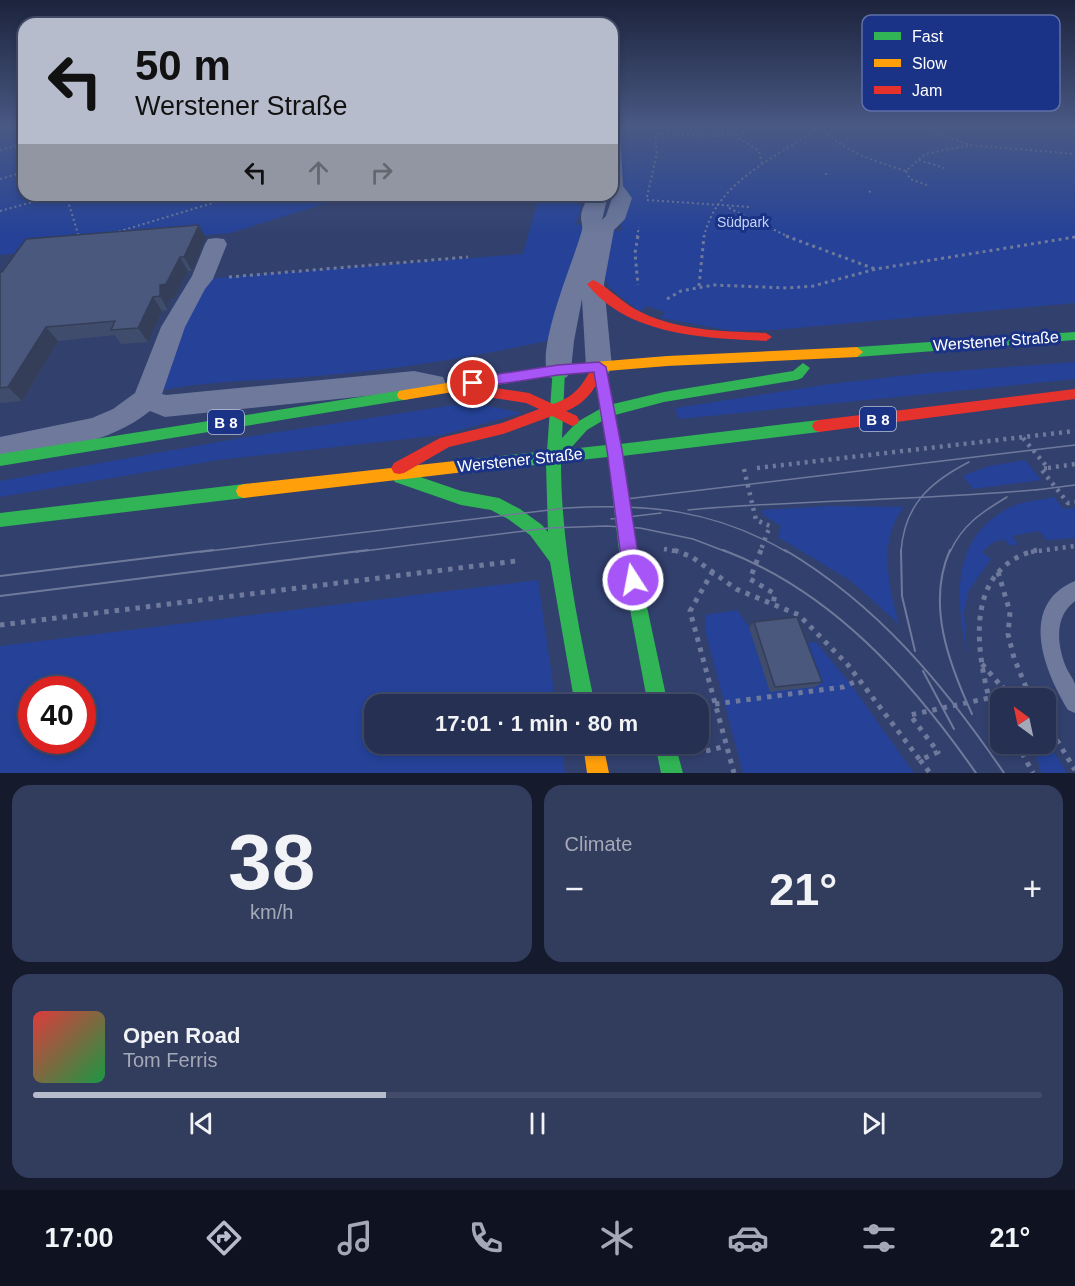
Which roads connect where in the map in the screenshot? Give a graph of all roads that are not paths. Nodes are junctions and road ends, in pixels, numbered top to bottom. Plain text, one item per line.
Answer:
1 (600, 201) edge
2 (599, 228) junction
3 (216, 244) dead end
4 (594, 284) junction
5 (1075, 336) edge
6 (815, 355) junction
7 (599, 367) junction
8 (558, 370) junction
9 (452, 387) junction
10 (1075, 394) edge
11 (146, 399) junction
12 (556, 410) junction
13 (607, 411) junction
14 (582, 426) junction
15 (0, 449) edge
16 (615, 450) junction
17 (553, 457) junction
18 (0, 460) edge
19 (390, 474) junction
20 (0, 520) edge
21 (558, 559) junction
22 (1075, 591) edge
23 (583, 694) edge
24 (656, 694) edge
25 (1073, 695) edge
26 (595, 754) edge
27 (667, 754) edge
28 (598, 773) edge
29 (672, 773) edge

1 - 2 street
2 - 4 street
2 - 8 street
3 - 11 street
4 - 6 main road
4 - 7 street
5 - 6 main road, Werstener Straße / B 8
6 - 7 main road, Werstener Straße / B 8
6 - 13 main road
7 - 8 main road, Werstener Straße / B 8
7 - 12 main road
7 - 13 main road
8 - 9 main road, Werstener Straße / B 8
8 - 12 main road
9 - 11 street, Werstener Straße
9 - 12 main road
9 - 18 main road, Werstener Straße / B 8
10 - 16 main road, Werstener Straße / B 8
11 - 15 street
12 - 14 main road
12 - 17 main road
12 - 19 main road
13 - 14 main road
13 - 16 main road
14 - 16 main road
14 - 17 main road
16 - 17 main road, Werstener Straße / B 8
16 - 24 main road
17 - 19 main road, Werstener Straße / B 8
17 - 21 main road
19 - 20 main road, Werstener Straße / B 8
19 - 21 main road
21 - 23 main road
22 - 25 lane
26 - 28 main road
27 - 29 main road

